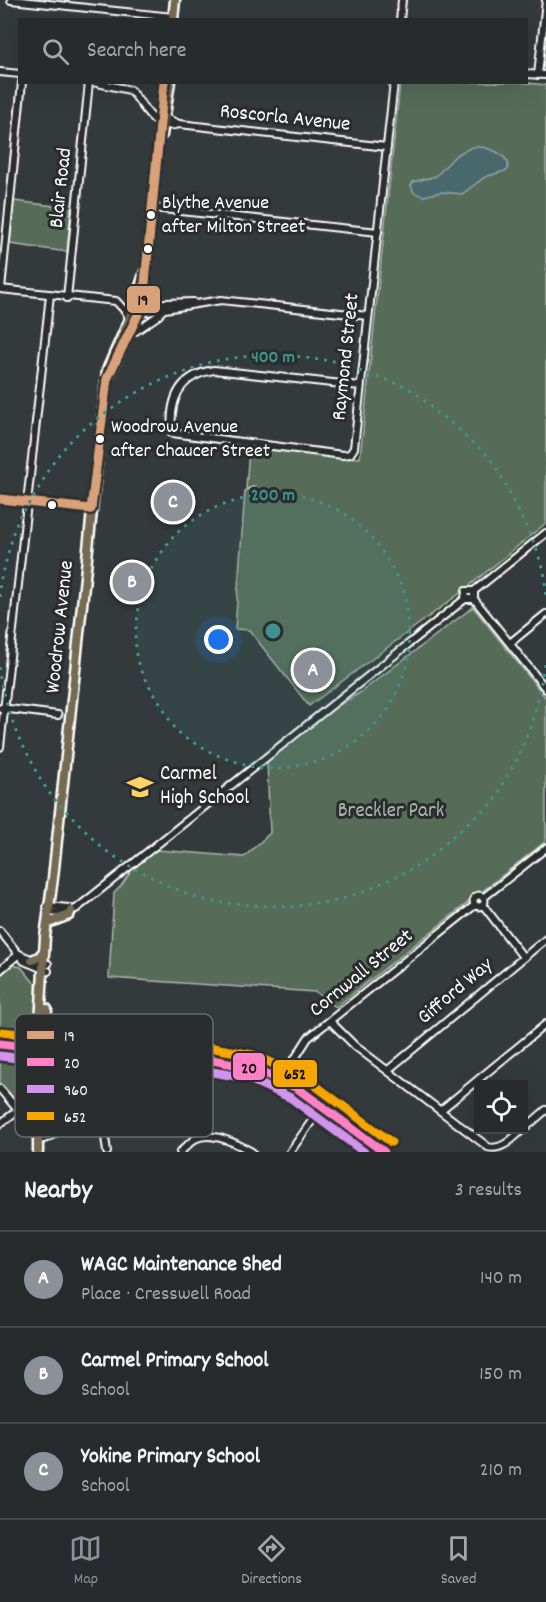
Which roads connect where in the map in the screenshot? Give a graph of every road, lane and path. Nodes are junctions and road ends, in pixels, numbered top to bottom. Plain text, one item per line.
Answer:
1 (11, 0) edge
2 (175, 0) edge
3 (402, 0) edge
4 (546, 0) edge
5 (144, 15) junction
6 (154, 18) edge
7 (173, 18) edge
8 (400, 18) edge
9 (0, 72) edge
10 (18, 74) edge
11 (528, 74) edge
12 (538, 75) junction
13 (546, 75) edge
14 (22, 84) edge
15 (91, 84) edge
16 (103, 84) edge
17 (164, 84) edge
18 (170, 84) edge
19 (394, 84) edge
20 (162, 121) junction
21 (387, 147) junction
22 (153, 208) junction
23 (378, 232) junction
24 (146, 268) junction
25 (0, 289) edge
26 (145, 289) junction
27 (50, 295) junction
28 (67, 298) junction
29 (143, 304) junction
30 (161, 305) junction
31 (136, 311) junction
32 (368, 316) junction
33 (129, 320) junction
34 (132, 331) junction
35 (107, 379) junction
36 (360, 387) junction
37 (0, 499) edge
38 (26, 502) junction
39 (92, 509) junction
40 (546, 533) edge
41 (474, 591) junction
42 (465, 599) junction
43 (474, 599) junction
44 (546, 614) edge
45 (510, 643) junction
46 (546, 689) edge
47 (2, 708) edge
48 (58, 715) dead end
49 (0, 747) edge
50 (546, 848) edge
51 (105, 882) junction
52 (483, 898) junction
53 (475, 905) junction
54 (483, 905) junction
55 (71, 911) joint
56 (50, 912) junction
57 (0, 931) edge
58 (546, 939) edge
59 (44, 951) junction
60 (19, 954) junction
61 (523, 957) junction
62 (32, 960) junction
63 (46, 967) junction
64 (0, 969) edge
65 (42, 1014) edge
66 (46, 1014) edge
67 (330, 1021) junction
68 (546, 1024) edge
69 (0, 1054) edge
70 (15, 1056) edge
71 (213, 1059) edge
72 (213, 1070) edge
73 (388, 1070) junction
74 (282, 1079) junction
75 (260, 1082) junction
76 (0, 1089) edge
77 (293, 1098) junction
78 (15, 1106) edge
79 (441, 1110) junction
80 (546, 1110) edge
81 (15, 1112) edge
82 (316, 1115) junction
83 (0, 1124) edge
84 (528, 1125) edge
85 (516, 1134) edge
86 (49, 1137) edge
87 (105, 1137) edge
88 (201, 1137) edge
89 (210, 1137) edge
90 (38, 1140) joint
91 (379, 1151) edge
92 (38, 1152) edge
93 (107, 1152) edge
94 (180, 1152) edge
95 (252, 1152) edge
96 (290, 1152) edge
97 (367, 1152) edge

1 - 5 street
2 - 7 main road
3 - 8 street
4 - 12 street
5 - 6 street
5 - 7 street
9 - 10 street
11 - 12 street
12 - 13 street
14 - 25 street
15 - 28 street, Blair Road
16 - 20 street
17 - 20 main road
18 - 20 main road
19 - 21 street, Raymond Street
20 - 21 street, Roscorla Avenue
20 - 22 main road
21 - 23 street, Raymond Street
22 - 23 street
22 - 24 main road
23 - 32 street, Raymond Street
24 - 26 main road
24 - 31 main road
25 - 27 street
26 - 29 main road
26 - 30 street
27 - 28 street
27 - 38 street
28 - 33 street
29 - 30 street
29 - 31 main road
30 - 31 street
30 - 32 street
30 - 34 street
31 - 33 main road, Woodrow Avenue
31 - 34 main road, Woodrow Avenue
32 - 36 street, Raymond Street
33 - 35 main road, Woodrow Avenue
34 - 35 main road, Woodrow Avenue
35 - 39 main road, Woodrow Avenue
36 - 36 street, Raymond Street
37 - 38 street
38 - 39 street
38 - 47 street
39 - 56 main road, Woodrow Avenue
40 - 41 street
41 - 42 street
41 - 43 street
42 - 43 street
42 - 51 street
43 - 45 street
44 - 45 street
45 - 46 street
47 - 48 street
47 - 49 street
50 - 52 street
51 - 55 street
51 - 56 street
52 - 53 street, Cornwall Street
52 - 54 street
53 - 54 street
53 - 67 street, Cornwall Street
54 - 61 street
55 - 56 main road
56 - 59 main road, Woodrow Avenue
56 - 63 main road, Woodrow Avenue
57 - 60 street
58 - 61 street, Gifford Way
59 - 62 main road
59 - 63 main road, Woodrow Avenue
60 - 62 street
60 - 63 street
60 - 64 street
61 - 73 street, Gifford Way
62 - 63 street
63 - 65 main road, Woodrow Avenue
63 - 66 main road, Woodrow Avenue
67 - 73 street
67 - 74 street, Cornwall Street
68 - 79 street
69 - 70 main road
71 - 74 main road
72 - 75 main road
73 - 79 street
74 - 75 street
74 - 77 street
74 - 91 main road
75 - 77 main road
76 - 78 street
77 - 82 main road
79 - 85 street
80 - 84 street
81 - 83 street
82 - 96 street
82 - 97 main road
86 - 90 street
87 - 93 street
88 - 94 street
89 - 95 street
90 - 92 main road, Woodrow Avenue

